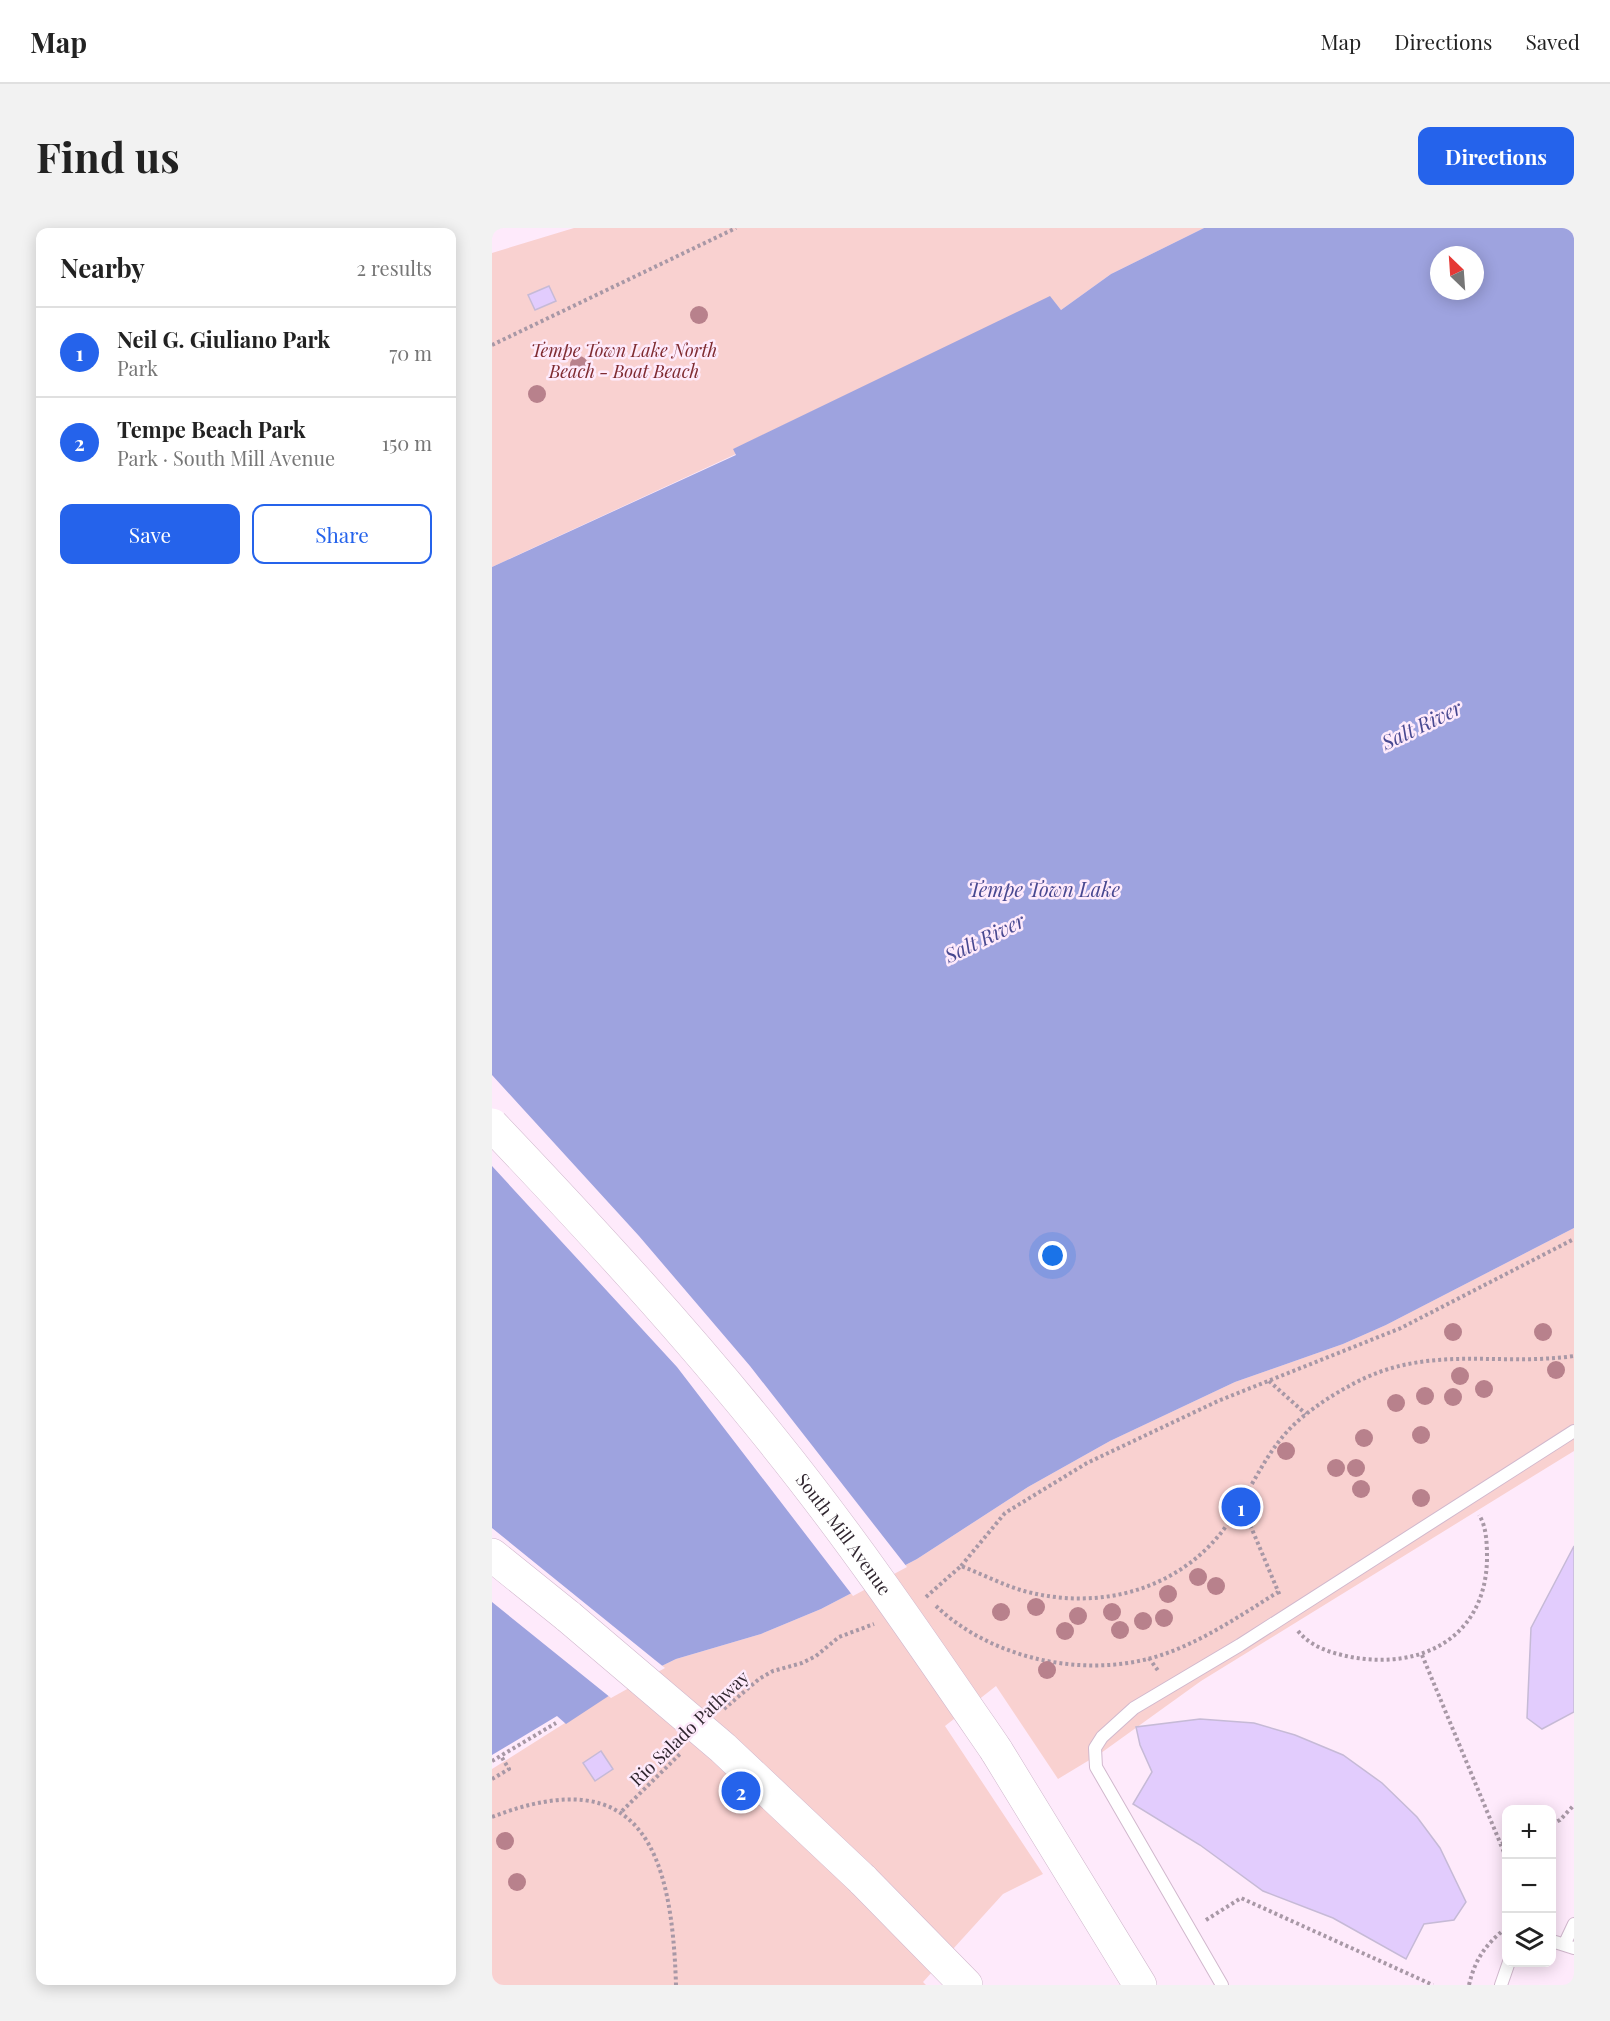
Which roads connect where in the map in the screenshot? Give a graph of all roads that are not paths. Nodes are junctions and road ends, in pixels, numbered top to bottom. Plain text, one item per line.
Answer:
1 (492, 1125) edge
2 (1574, 1431) edge
3 (492, 1555) edge
4 (1574, 1924) edge
5 (1569, 1946) edge
6 (1507, 1967) edge
7 (956, 1975) edge
8 (1140, 1985) edge
9 (1222, 1985) edge
10 (1501, 1985) edge

1 - 8 main road, South Mill Avenue, bridge
2 - 9 lane
3 - 7 main road, bridge
4 - 5 lane
6 - 10 lane

